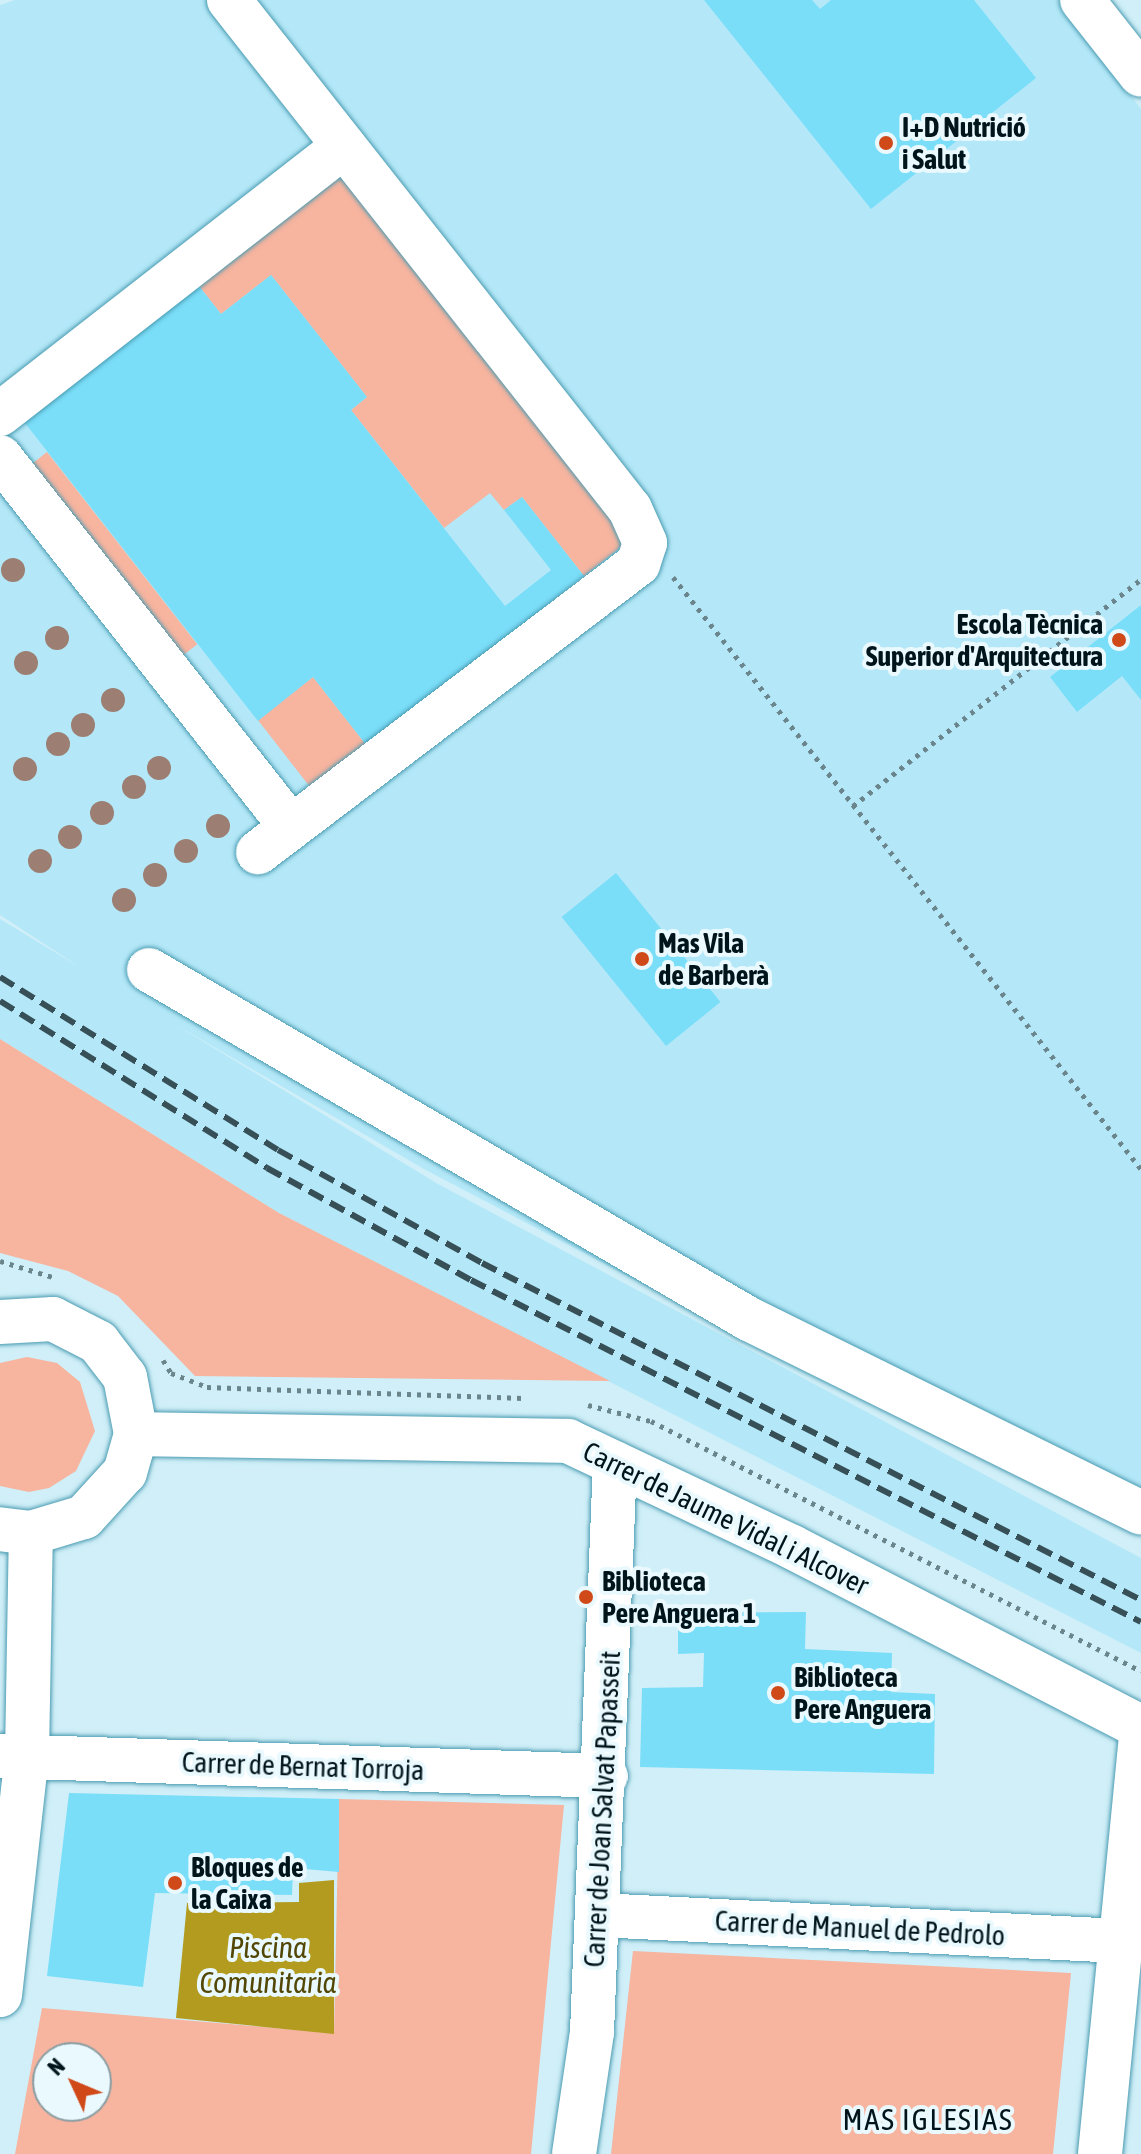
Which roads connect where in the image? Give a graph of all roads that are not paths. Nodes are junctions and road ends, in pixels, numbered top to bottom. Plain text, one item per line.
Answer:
1 (229, 0) edge
2 (1082, 0) edge
3 (1141, 75) edge
4 (344, 146) junction
5 (0, 414) edge
6 (0, 457) edge
7 (149, 970) dead end
8 (0, 1322) edge
9 (136, 1434) junction
10 (615, 1463) junction
11 (1141, 1513) edge
12 (16, 1531) edge
13 (1141, 1727) edge
14 (1141, 1736) edge
15 (13, 1756) edge
16 (606, 1776) junction
17 (598, 1915) junction
18 (1121, 1941) junction
19 (0, 1995) edge
20 (1124, 2099) edge
21 (574, 2154) edge
22 (1100, 2154) edge

1 - 4 street
2 - 3 street
4 - 5 street
4 - 6 street
7 - 11 street
8 - 9 street
9 - 10 street, Carrer de Jaume Vidal i Alcover
9 - 12 street
10 - 13 street, Carrer de Jaume Vidal i Alcover
10 - 16 street, Carrer de Joan Salvat Papasseit
12 - 15 street
14 - 18 street
15 - 16 street, Carrer de Bernat Torroja
15 - 19 street
16 - 17 street, Carrer de Joan Salvat Papasseit
17 - 18 street, Carrer de Manuel de Pedrolo
17 - 21 street, Carrer de Joan Salvat Papasseit
18 - 20 street
20 - 22 street

